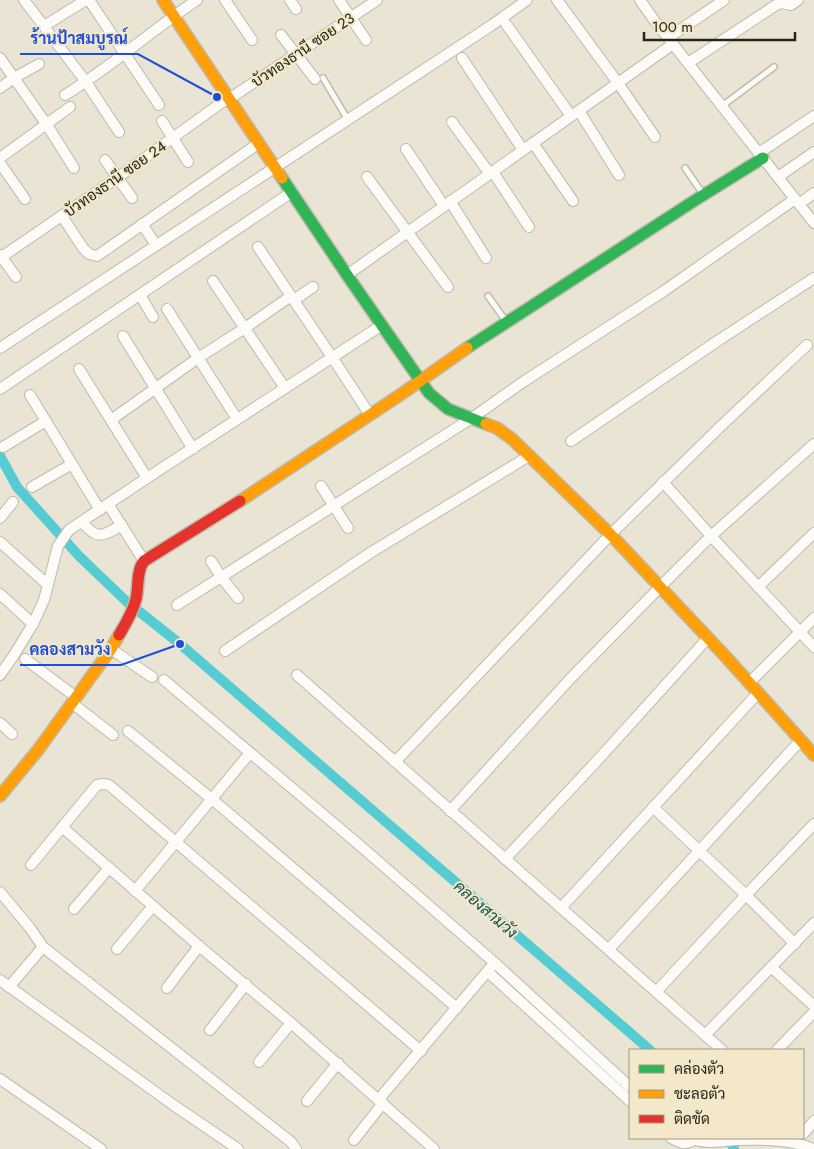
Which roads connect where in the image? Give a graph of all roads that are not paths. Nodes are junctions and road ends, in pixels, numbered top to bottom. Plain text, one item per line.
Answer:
1 (24, 0) edge
2 (87, 0) edge
3 (163, 0) edge
4 (198, 0) edge
5 (225, 0) edge
6 (339, 0) edge
7 (376, 0) edge
8 (527, 0) edge
9 (557, 0) edge
10 (640, 0) edge
11 (724, 0) edge
12 (798, 0) edge
13 (174, 16) junction
14 (350, 18) junction
15 (506, 24) dead end
16 (44, 26) junction
17 (281, 35) dead end
18 (252, 40) dead end
19 (366, 40) dead end
20 (670, 41) junction
21 (124, 54) junction
22 (297, 54) junction
23 (0, 58) edge
24 (462, 58) dead end
25 (688, 63) junction
26 (39, 64) dead end
27 (774, 67) dead end
28 (14, 78) junction
29 (319, 78) joint
30 (86, 82) junction
31 (618, 83) junction
32 (0, 88) edge
33 (65, 95) dead end
34 (229, 99) junction
35 (159, 106) dead end
36 (722, 106) junction
37 (70, 107) dead end
38 (575, 114) junction
39 (814, 116) edge
40 (348, 120) junction
41 (162, 121) dead end
42 (452, 122) dead end
43 (47, 125) junction
44 (119, 132) dead end
45 (655, 137) dead end
46 (172, 138) junction
47 (259, 143) junction
48 (533, 143) junction
49 (406, 150) dead end
50 (523, 150) junction
51 (814, 152) edge
52 (761, 156) junction
53 (0, 158) edge
54 (105, 160) dead end
55 (188, 162) dead end
56 (0, 163) edge
57 (74, 168) dead end
58 (276, 168) junction
59 (685, 168) dead end
60 (491, 173) junction
61 (619, 175) dead end
62 (367, 176) dead end
63 (778, 177) junction
64 (117, 178) junction
65 (292, 192) junction
66 (814, 193) edge
67 (704, 195) junction
68 (132, 198) dead end
69 (25, 199) dead end
70 (573, 201) dead end
71 (797, 201) junction
72 (447, 204) junction
73 (62, 216) junction
74 (814, 223) edge
75 (142, 224) junction
76 (528, 227) dead end
77 (408, 231) junction
78 (156, 245) junction
79 (258, 247) dead end
80 (0, 257) edge
81 (486, 258) dead end
82 (347, 275) junction
83 (16, 277) dead end
84 (814, 278) edge
85 (213, 281) dead end
86 (313, 287) dead end
87 (448, 287) dead end
88 (140, 295) junction
89 (488, 296) dead end
90 (293, 298) junction
91 (167, 309) dead end
92 (153, 317) dead end
93 (506, 322) junction
94 (382, 325) junction
95 (245, 328) junction
96 (124, 336) dead end
97 (807, 345) dead end
98 (0, 348) edge
99 (332, 357) junction
100 (198, 358) junction
101 (79, 369) dead end
102 (420, 380) junction
103 (0, 388) edge
104 (156, 388) junction
105 (285, 388) junction
106 (30, 395) dead end
107 (370, 415) junction
108 (472, 418) junction
109 (238, 419) junction
110 (111, 420) junction
111 (46, 421) junction
112 (571, 441) dead end
113 (814, 444) edge
114 (3, 446) dead end
115 (193, 449) junction
116 (529, 456) junction
117 (72, 464) junction
118 (148, 478) junction
119 (664, 482) junction
120 (321, 486) dead end
121 (32, 487) dead end
122 (13, 502) dead end
123 (334, 506) junction
124 (104, 507) junction
125 (0, 518) edge
126 (82, 522) junction
127 (122, 525) junction
128 (348, 528) dead end
129 (814, 533) edge
130 (610, 534) junction
131 (711, 536) junction
132 (0, 542) edge
133 (144, 561) junction
134 (210, 561) dead end
135 (221, 577) junction
136 (48, 584) junction
137 (660, 587) junction
138 (758, 587) junction
139 (0, 594) edge
140 (238, 598) dead end
141 (177, 605) dead end
142 (814, 618) edge
143 (33, 624) junction
144 (800, 631) junction
145 (708, 638) junction
146 (814, 647) edge
147 (111, 649) junction
148 (225, 651) dead end
149 (25, 659) dead end
150 (0, 675) edge
151 (297, 675) dead end
152 (152, 677) dead end
153 (164, 680) dead end
154 (749, 683) junction
155 (758, 693) junction
156 (74, 700) junction
157 (0, 723) edge
158 (128, 731) dead end
159 (12, 734) dead end
160 (113, 735) dead end
161 (801, 740) junction
162 (250, 753) junction
163 (814, 754) edge
164 (395, 762) junction
165 (0, 796) edge
166 (213, 800) junction
167 (652, 807) junction
168 (450, 810) junction
169 (814, 824) edge
170 (62, 827) junction
171 (177, 842) junction
172 (699, 850) junction
173 (505, 859) junction
174 (31, 865) dead end
175 (110, 868) junction
176 (136, 891) junction
177 (0, 892) edge
178 (746, 895) junction
179 (153, 906) junction
180 (561, 908) junction
181 (74, 909) dead end
182 (814, 923) edge
183 (795, 944) junction
184 (200, 946) junction
185 (43, 947) junction
186 (117, 949) dead end
187 (609, 949) junction
188 (495, 963) junction
189 (771, 967) junction
190 (488, 972) junction
191 (0, 980) edge
192 (246, 984) junction
193 (9, 988) junction
194 (167, 988) dead end
195 (656, 992) junction
196 (814, 1006) edge
197 (457, 1008) junction
198 (814, 1012) edge
199 (291, 1023) junction
200 (210, 1030) dead end
201 (706, 1035) junction
202 (721, 1049) edge
203 (778, 1049) edge
204 (421, 1051) junction
205 (259, 1062) dead end
206 (338, 1063) junction
207 (0, 1079) edge
208 (629, 1087) edge
209 (307, 1100) dead end
210 (629, 1100) edge
211 (381, 1101) junction
212 (814, 1122) edge
213 (804, 1138) edge
214 (673, 1139) edge
215 (693, 1139) edge
216 (739, 1139) edge
217 (354, 1140) dead end
218 (802, 1141) edge
219 (101, 1149) edge
220 (238, 1149) edge
221 (296, 1149) edge
222 (434, 1149) edge
223 (813, 1149) edge

1 - 16 street
2 - 16 street
2 - 21 street
3 - 13 street
4 - 13 street
5 - 18 street
6 - 14 street
7 - 14 street, บัวทองธานี ซอย 23
8 - 40 street
9 - 31 street
10 - 20 street
11 - 20 street
12 - 25 street
13 - 21 street
13 - 34 street
14 - 19 street
14 - 22 street, บัวทองธานี ซอย 23
15 - 38 street
16 - 30 street
17 - 22 street
20 - 25 street
20 - 31 street
21 - 30 street
21 - 35 street
22 - 29 street
22 - 34 street, บัวทองธานี ซอย 23
23 - 28 street
24 - 50 street
25 - 36 street
26 - 28 street
27 - 36 lane
28 - 32 street
28 - 43 street
29 - 40 lane
30 - 33 street
30 - 44 street
31 - 38 street
31 - 45 street
34 - 46 street, บัวทองธานี ซอย 24
34 - 47 street
36 - 52 street
37 - 43 street
38 - 48 street
38 - 61 street
39 - 52 street
40 - 58 street
41 - 46 street
42 - 60 street
43 - 53 street
43 - 57 street
46 - 55 street
46 - 64 street, บัวทองธานี ซอย 24
47 - 58 street
47 - 75 street
48 - 50 street
48 - 70 street
49 - 72 street
50 - 60 street
51 - 63 street
52 - 63 street
52 - 67 street
54 - 64 street
56 - 69 street
58 - 65 street
58 - 78 street
59 - 67 lane
60 - 72 street
60 - 76 street
62 - 77 street
63 - 71 street
64 - 68 street
64 - 73 street, บัวทองธานี ซอย 24
65 - 82 street
65 - 88 street
66 - 71 street
67 - 93 street
71 - 74 street
71 - 108 street
72 - 77 street
72 - 81 street
73 - 75 street
73 - 80 street, บัวทองธานี ซอย 24
75 - 78 street
77 - 82 street
77 - 87 street
78 - 98 street
79 - 90 street
80 - 83 street
82 - 94 street
84 - 112 street
85 - 95 street
86 - 90 street
88 - 92 street
88 - 103 street
89 - 93 lane
90 - 95 street
90 - 99 street
91 - 100 street
93 - 102 street
94 - 99 street
94 - 102 street
95 - 100 street
95 - 105 street
96 - 104 street
97 - 119 street
99 - 105 street
99 - 107 street
100 - 104 street
100 - 109 street
101 - 110 street
102 - 107 street
102 - 108 street
104 - 110 street
104 - 115 street
105 - 109 street
106 - 111 street
107 - 133 street
108 - 116 street
108 - 123 street
109 - 115 street
110 - 118 street
111 - 114 street
111 - 117 street
113 - 131 street
115 - 118 street
116 - 130 street
116 - 148 street
117 - 121 street
117 - 124 street
118 - 124 street
119 - 130 street
119 - 131 street
120 - 123 street
122 - 125 street
123 - 128 street
123 - 135 street
124 - 126 street
124 - 127 street
126 - 127 street
126 - 136 street
127 - 133 street
129 - 138 street
130 - 137 street
130 - 164 street
131 - 137 street
131 - 138 street
132 - 136 street
133 - 147 street
134 - 135 street
135 - 140 street
135 - 141 street
136 - 143 street
137 - 145 street
137 - 168 street
138 - 144 street
139 - 143 street
142 - 144 street
143 - 150 street
144 - 146 street
144 - 154 street
145 - 154 street
145 - 173 street
147 - 152 street
147 - 156 street
149 - 156 street
151 - 164 street
153 - 162 street
154 - 155 street
155 - 161 street
155 - 167 street
156 - 160 street
156 - 165 street
157 - 159 street
158 - 166 street
161 - 163 street
161 - 172 street
162 - 166 street
162 - 188 street
164 - 168 street
166 - 171 street
166 - 197 street
167 - 172 street
167 - 180 street
168 - 173 street
169 - 178 street
170 - 171 street
170 - 174 street
170 - 175 street
171 - 176 street
171 - 204 street
172 - 178 street
172 - 187 street
173 - 180 street
175 - 176 street
175 - 181 street
176 - 179 street
177 - 185 street
178 - 183 street
178 - 195 street
179 - 184 street
179 - 186 street
180 - 187 street
182 - 183 street
183 - 189 street
184 - 192 street
184 - 194 street
185 - 193 street
185 - 221 street
187 - 195 street
188 - 190 street
188 - 208 street
189 - 196 street
189 - 201 street
190 - 197 street
190 - 210 street
191 - 193 street
192 - 199 street
192 - 200 street
193 - 220 street
195 - 201 street
197 - 204 street
198 - 203 street
199 - 205 street
199 - 206 street
201 - 202 street
204 - 211 street
206 - 209 street
206 - 211 street
207 - 219 street
211 - 217 street
211 - 222 street
212 - 213 street
214 - 215 street
215 - 216 street
216 - 218 street
218 - 223 street

